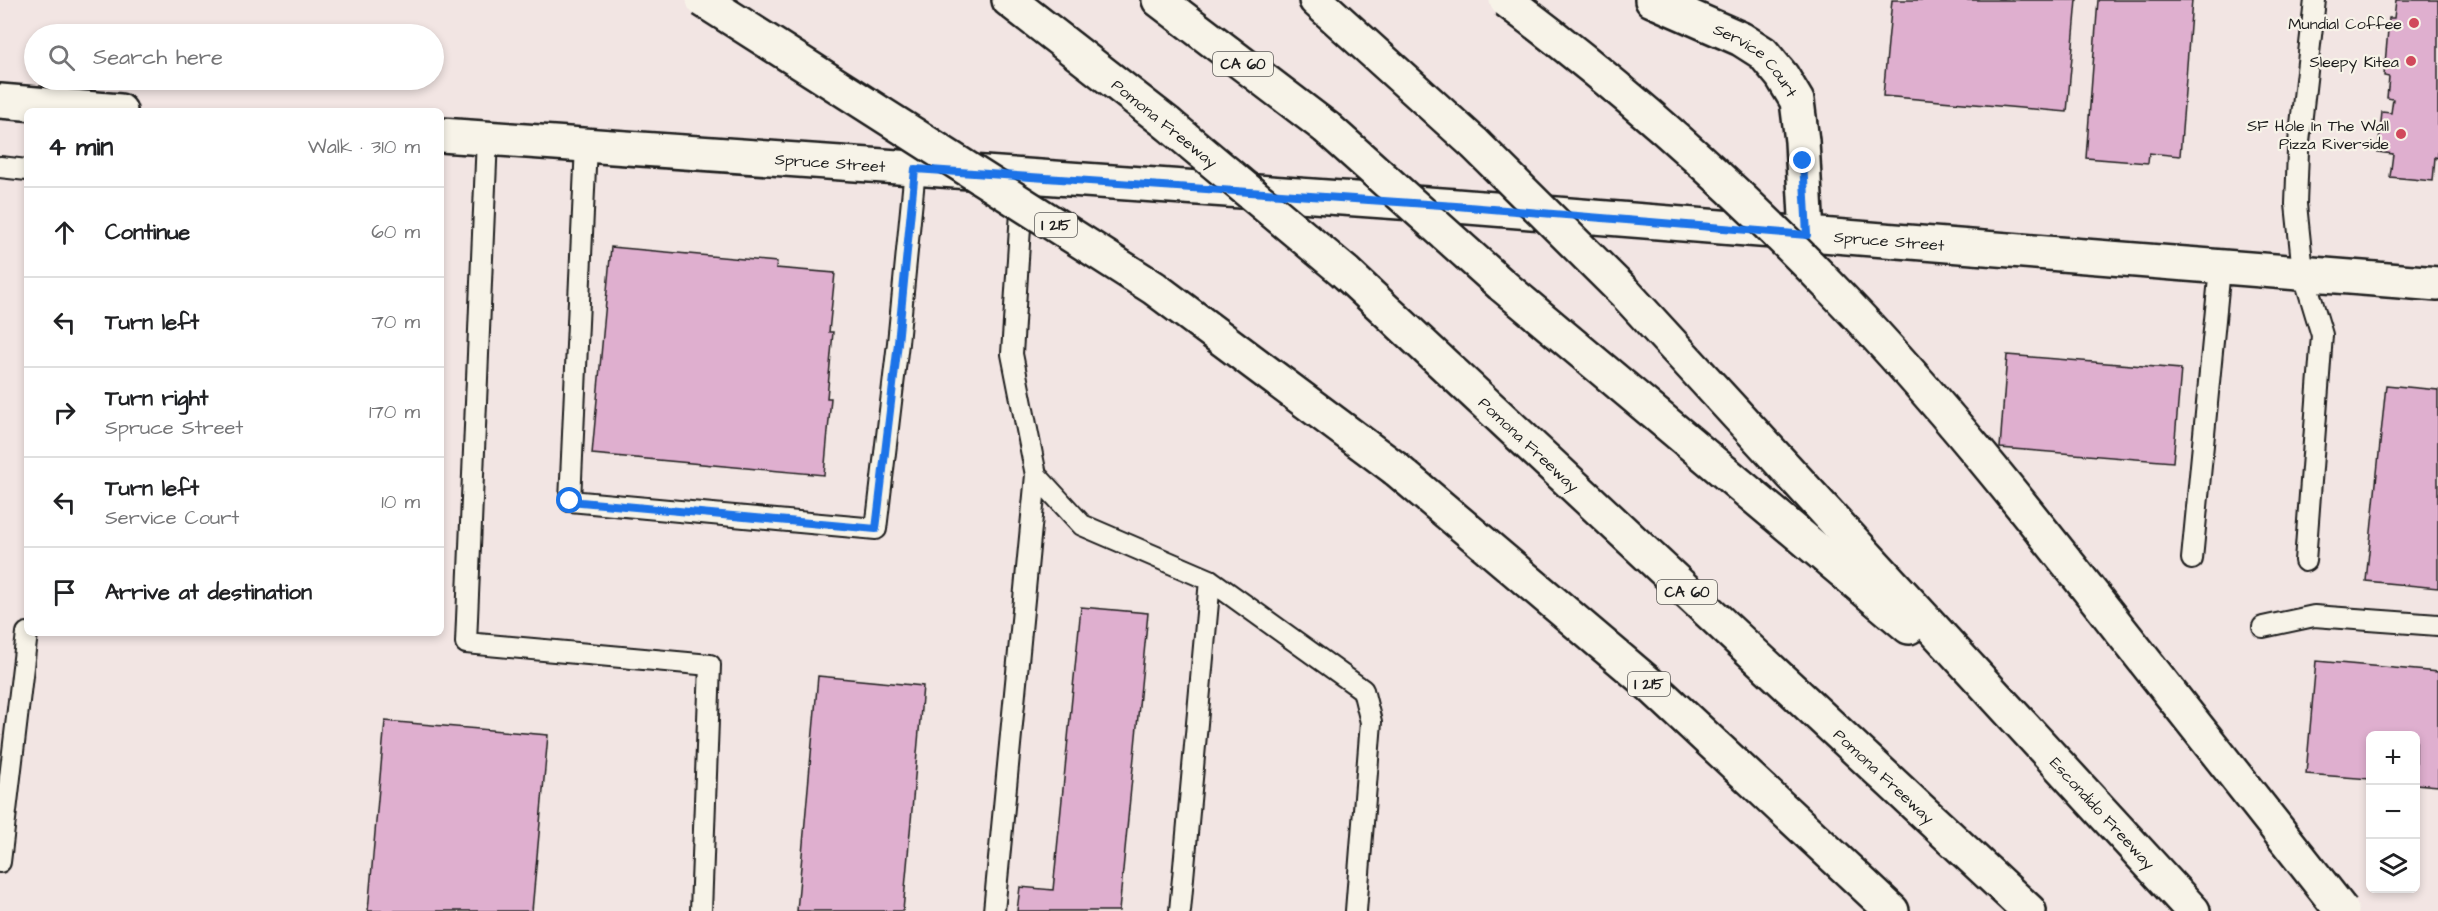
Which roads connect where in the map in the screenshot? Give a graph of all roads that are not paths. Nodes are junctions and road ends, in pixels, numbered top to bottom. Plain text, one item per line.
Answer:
1 (703, 0) edge
2 (1009, 0) edge
3 (1159, 0) edge
4 (1316, 0) edge
5 (1506, 0) edge
6 (1652, 0) edge
7 (2315, 0) edge
8 (0, 100) edge
9 (85, 108) edge
10 (444, 135) edge
11 (487, 138) junction
12 (586, 145) junction
13 (0, 167) edge
14 (915, 169) junction
15 (24, 170) edge
16 (1023, 176) junction
17 (1807, 235) junction
18 (2220, 268) junction
19 (2303, 272) junction
20 (2438, 284) edge
21 (1036, 475) junction
22 (2192, 559) dead end
23 (2305, 561) dead end
24 (1210, 580) junction
25 (2438, 625) edge
26 (2263, 627) dead end
27 (27, 636) edge
28 (2013, 715) junction
29 (0, 861) edge
30 (701, 911) edge
31 (994, 911) edge
32 (1180, 911) edge
33 (1356, 911) edge
34 (1892, 911) edge
35 (2030, 911) edge
36 (2193, 911) edge
37 (2342, 911) edge

1 - 34 main road, I 215, bridge
2 - 35 main road, Pomona Freeway / CA 60, bridge
3 - 28 main road, CA 60, bridge
4 - 28 main road, bridge
5 - 37 main road, bridge
6 - 17 main road, Service Court
7 - 19 lane
8 - 9 main road
10 - 11 main road, Spruce Street
11 - 12 main road, Spruce Street
11 - 30 lane
12 - 14 main road, Spruce Street
12 - 14 lane
13 - 15 lane
14 - 16 main road, Spruce Street
16 - 17 main road, Spruce Street
16 - 21 lane
17 - 18 main road, Spruce Street
18 - 19 main road, Spruce Street
18 - 22 lane
19 - 20 main road, Spruce Street
19 - 23 lane
21 - 24 lane
21 - 31 lane
24 - 32 lane
24 - 33 lane
25 - 26 lane
27 - 29 lane
28 - 36 main road, Escondido Freeway

